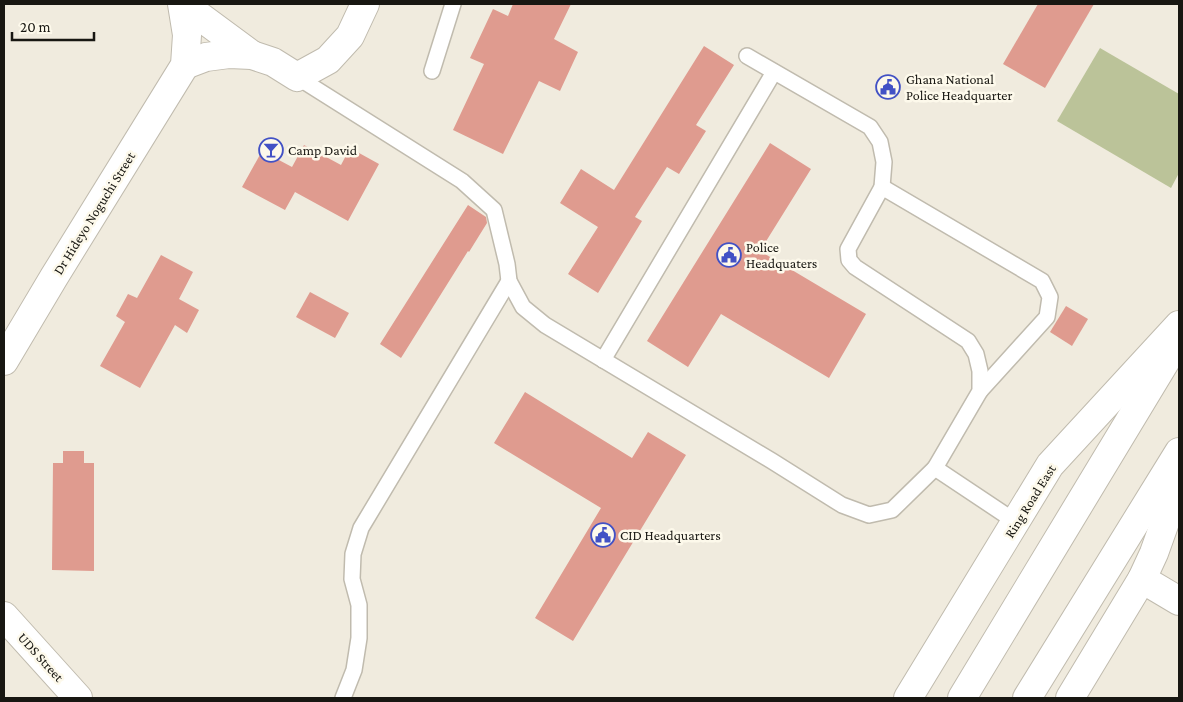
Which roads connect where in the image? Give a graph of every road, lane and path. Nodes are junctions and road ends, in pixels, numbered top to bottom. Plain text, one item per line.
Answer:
1 (183, 4) edge
2 (365, 4) edge
3 (453, 4) edge
4 (252, 55) junction
5 (747, 56) dead end
6 (184, 65) junction
7 (432, 71) dead end
8 (774, 72) junction
9 (297, 77) junction
10 (882, 186) junction
11 (509, 280) junction
12 (1179, 325) edge
13 (1179, 339) edge
14 (603, 360) junction
15 (4, 361) edge
16 (980, 391) junction
17 (1179, 452) edge
18 (935, 468) junction
19 (1179, 483) edge
20 (1016, 522) junction
21 (1142, 579) junction
22 (1179, 601) edge
23 (4, 616) edge
24 (78, 698) edge
25 (343, 698) edge
26 (908, 698) edge
27 (962, 698) edge
28 (1027, 698) edge
29 (1070, 698) edge

1 - 4 main road
1 - 6 main road
2 - 9 main road
3 - 7 lane
4 - 6 main road
4 - 9 main road
5 - 8 lane
6 - 15 main road, Dr Hideyo Noguchi Street
8 - 10 lane
8 - 14 lane
9 - 11 lane
10 - 16 lane
10 - 16 lane
11 - 14 lane
11 - 25 lane
12 - 20 main road, Ring Road East
13 - 27 main road
14 - 18 lane
16 - 18 lane
17 - 28 main road
18 - 20 lane
19 - 21 main road
20 - 26 main road, Ring Road East
21 - 22 main road
21 - 29 main road
23 - 24 main road, UDS Street

